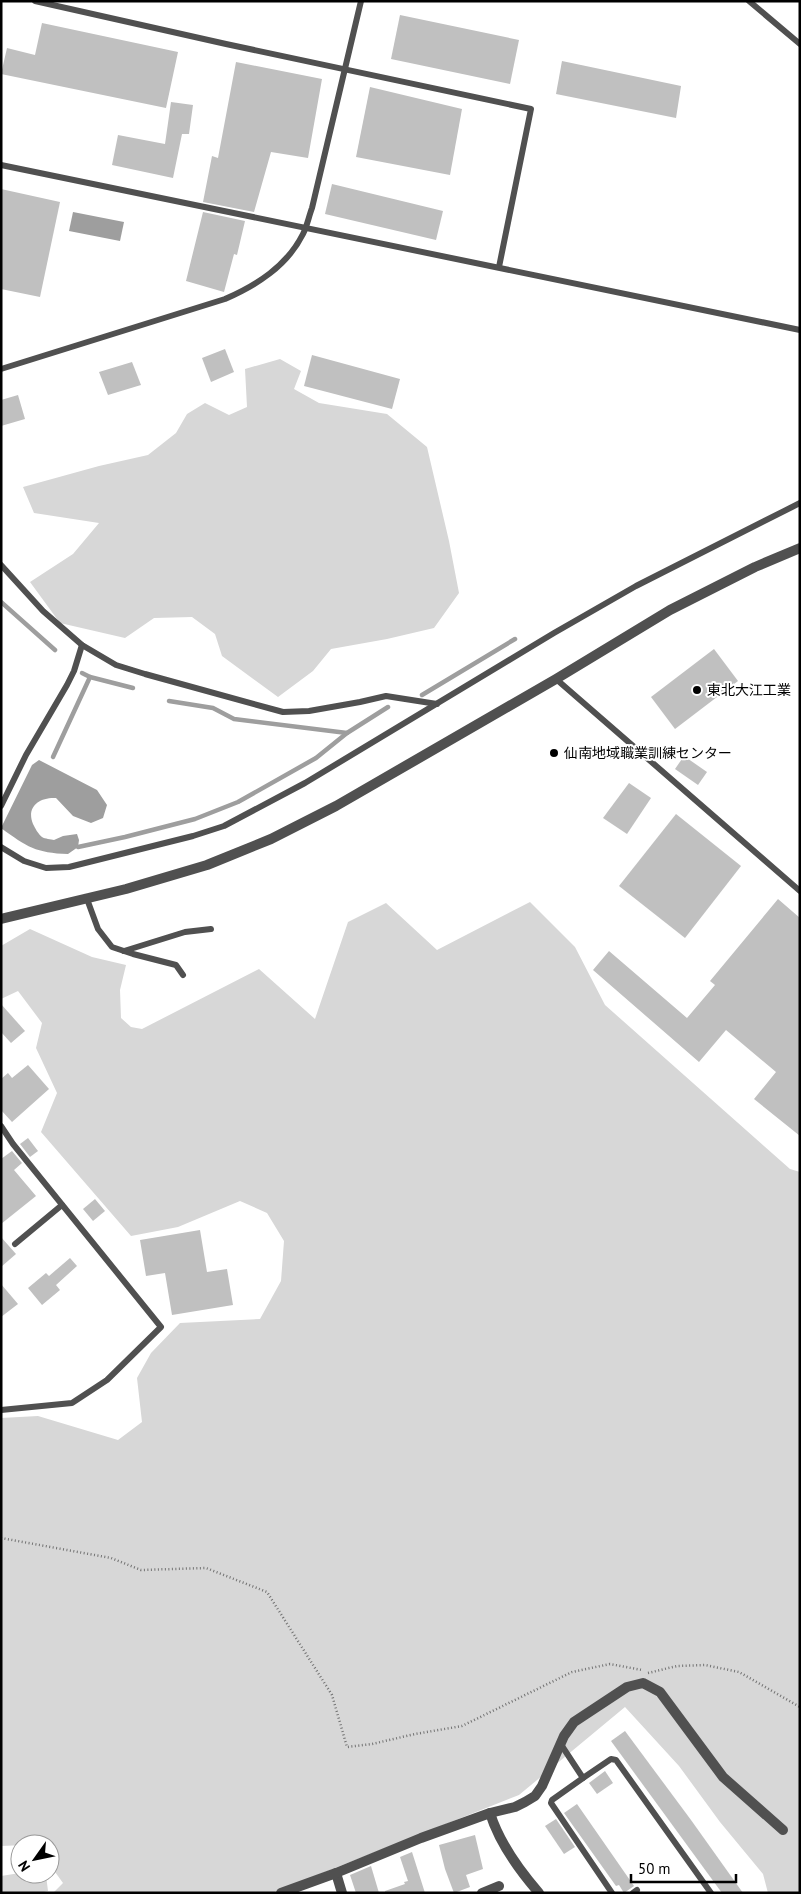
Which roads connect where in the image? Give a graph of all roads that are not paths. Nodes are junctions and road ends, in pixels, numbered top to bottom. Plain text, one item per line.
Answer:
1 (35, 1) edge
2 (361, 1) edge
3 (749, 1) edge
4 (800, 44) edge
5 (345, 69) junction
6 (1, 165) edge
7 (305, 227) junction
8 (499, 267) junction
9 (800, 330) edge
10 (1, 369) edge
11 (800, 503) edge
12 (800, 548) edge
13 (1, 565) edge
14 (82, 645) junction
15 (556, 679) junction
16 (437, 704) junction
17 (1, 806) edge
18 (1, 847) edge
19 (800, 890) edge
20 (86, 899) junction
21 (1, 919) edge
22 (211, 929) dead end
23 (124, 951) junction
24 (183, 976) dead end
25 (1, 1126) edge
26 (62, 1205) junction
27 (15, 1244) dead end
28 (1, 1410) edge
29 (560, 1742) junction
30 (583, 1778) junction
31 (490, 1813) junction
32 (782, 1830) dead end
33 (336, 1873) junction
34 (499, 1886) dead end
35 (281, 1893) edge
36 (342, 1893) edge
37 (482, 1893) edge
38 (539, 1893) edge
39 (612, 1893) edge
40 (711, 1893) edge

1 - 5 lane
2 - 5 lane
3 - 4 lane
5 - 7 lane
5 - 8 lane
6 - 7 lane
7 - 8 lane
7 - 10 lane
8 - 9 lane
11 - 16 lane
12 - 15 street
13 - 14 lane
14 - 16 lane
14 - 17 lane
15 - 19 lane
15 - 20 street
16 - 18 lane
20 - 21 street
20 - 23 lane
22 - 23 lane
23 - 24 lane
25 - 26 lane
26 - 27 lane
26 - 28 lane
29 - 30 lane
29 - 31 street
29 - 32 street
30 - 39 lane
30 - 40 lane
31 - 33 street
31 - 38 street
33 - 35 street
33 - 36 street
34 - 37 street

